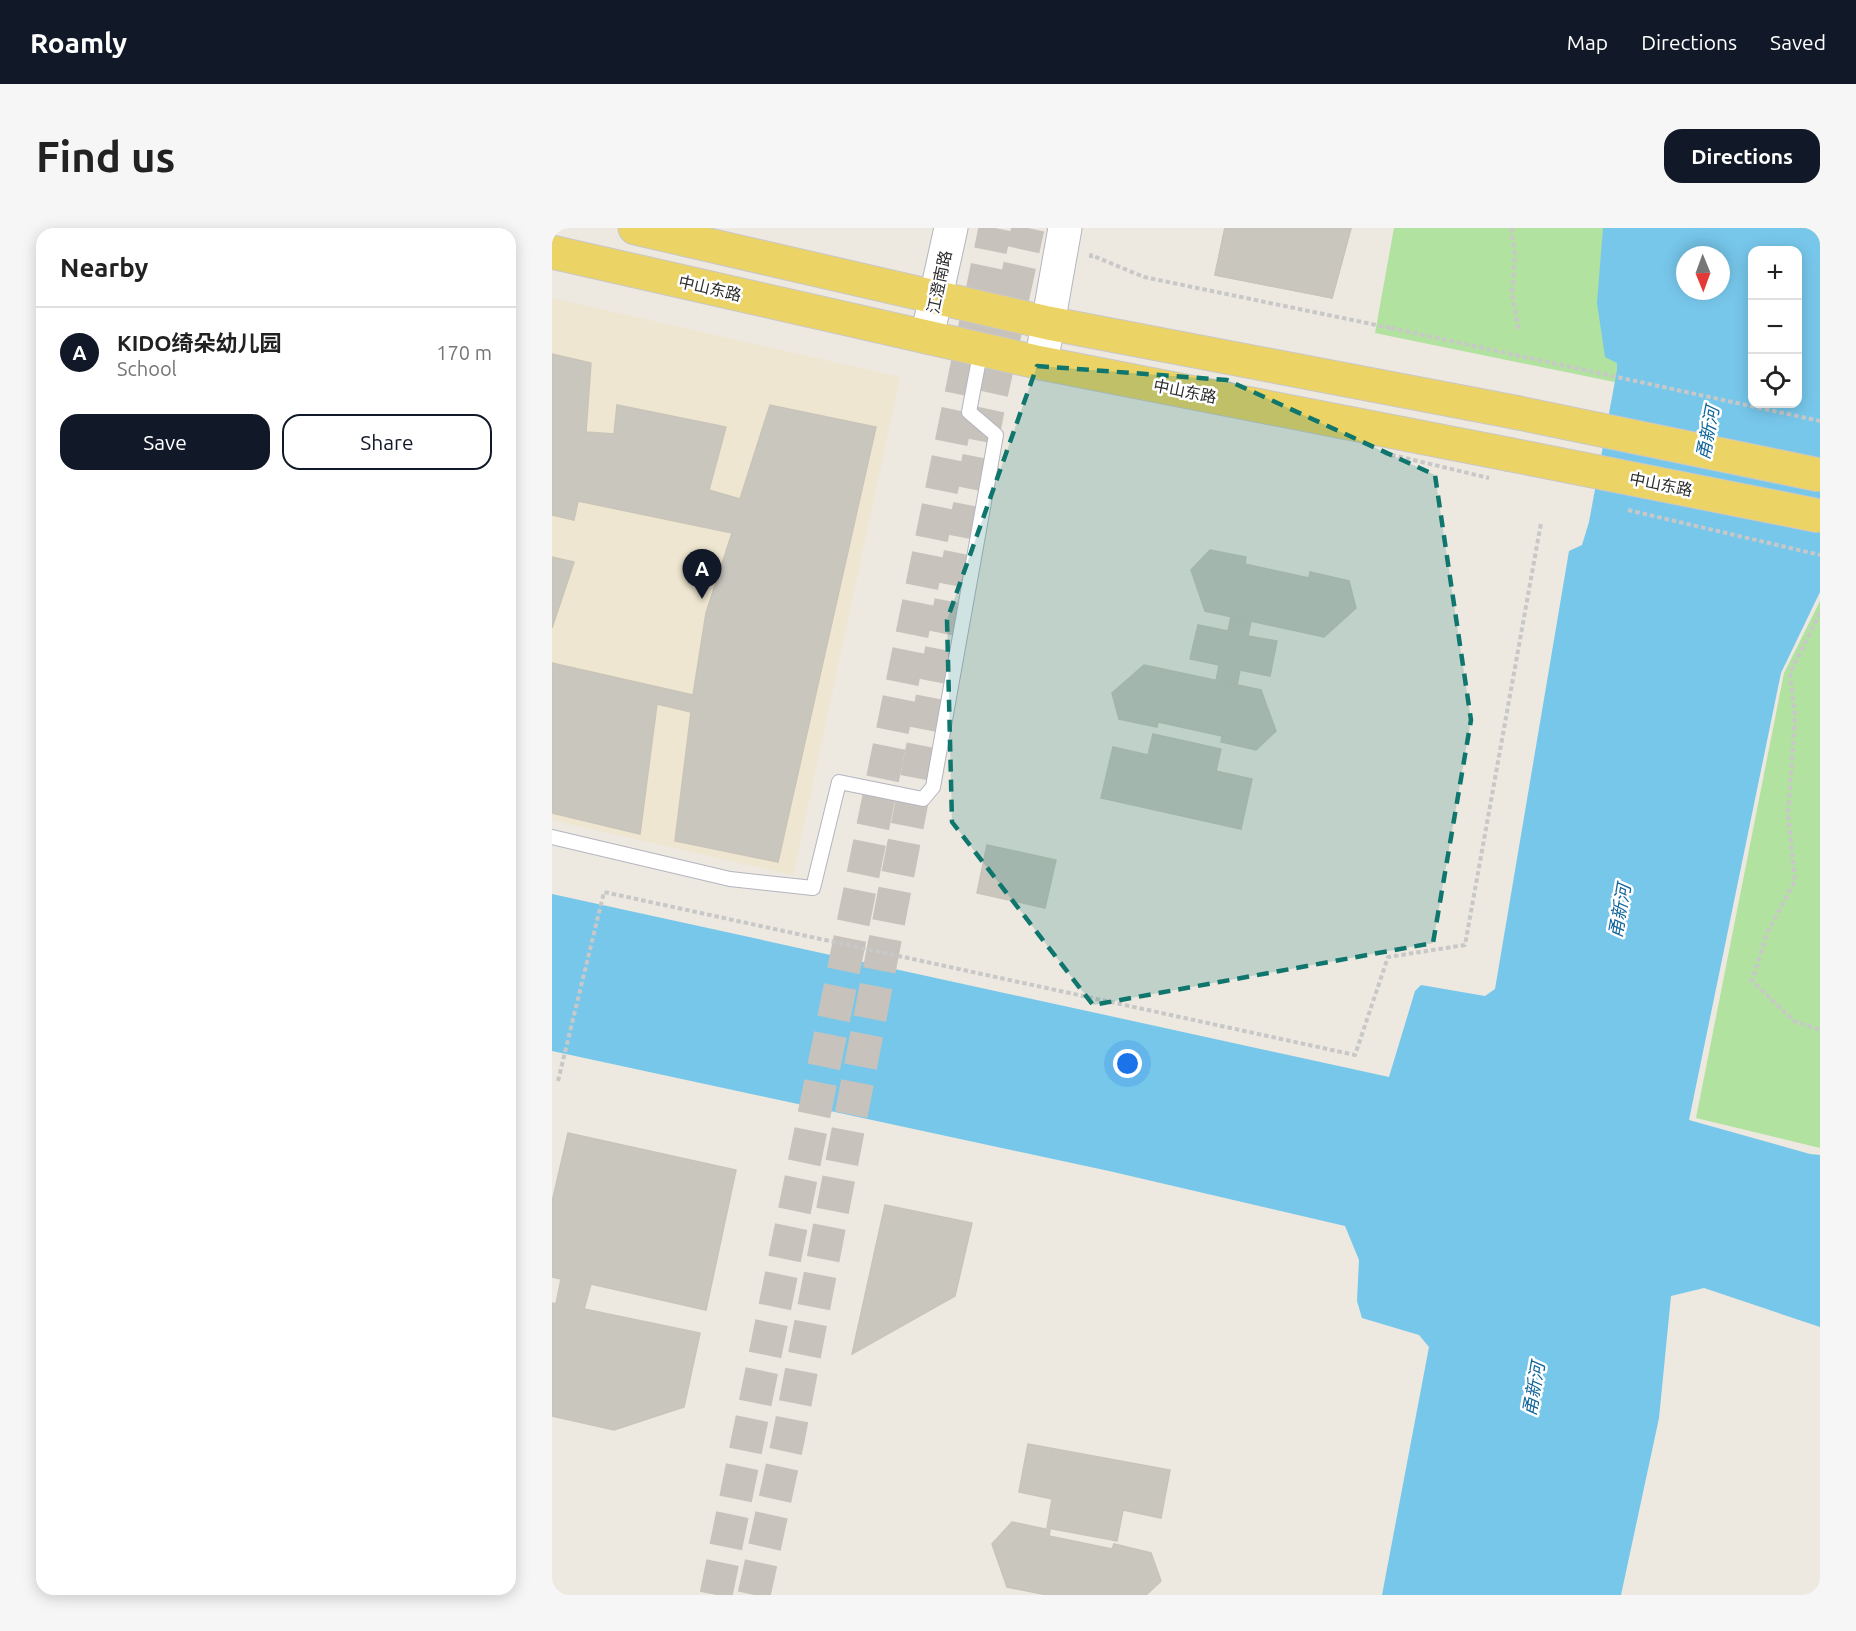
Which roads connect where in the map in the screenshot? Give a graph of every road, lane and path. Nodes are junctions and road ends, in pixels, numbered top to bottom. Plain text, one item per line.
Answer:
1 (635, 228) edge
2 (951, 228) edge
3 (1065, 228) edge
4 (1511, 228) edge
5 (552, 252) edge
6 (1089, 266) dead end
7 (936, 296) junction
8 (1048, 323) junction
9 (1519, 331) dead end
10 (927, 337) junction
11 (981, 349) junction
12 (1041, 363) junction
13 (1820, 421) edge
14 (1820, 475) edge
15 (1820, 516) edge
16 (1541, 523) dead end
17 (1820, 613) edge
18 (552, 837) edge
19 (1820, 1030) edge
20 (558, 1081) dead end

1 - 7 main road
2 - 7 main road, 江澄南路
3 - 8 main road
4 - 9 path
5 - 10 main road, 中山东路
6 - 13 path, bridge
7 - 8 main road
7 - 10 main road, 江澄南路
8 - 12 main road
8 - 14 main road, bridge
10 - 11 main road, 中山东路
11 - 12 main road, 中山东路
11 - 18 lane
12 - 15 main road, 中山东路, bridge
16 - 20 path
17 - 19 path

